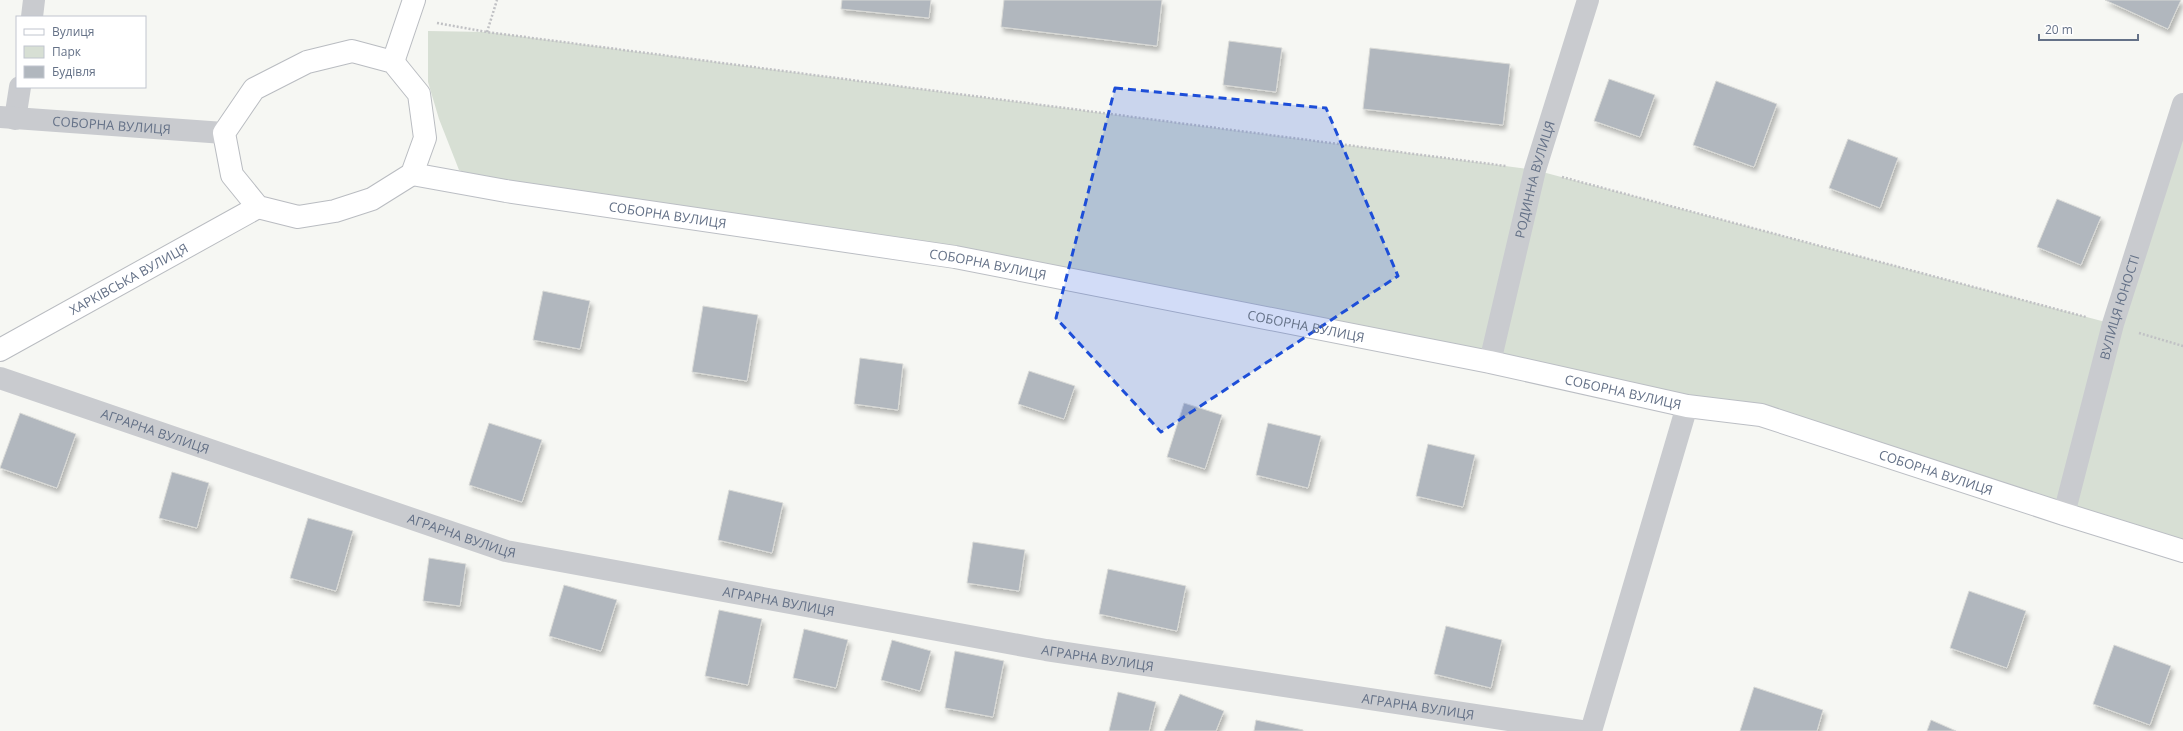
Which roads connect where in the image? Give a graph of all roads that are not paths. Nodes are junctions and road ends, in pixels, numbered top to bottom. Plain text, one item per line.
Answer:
1 (34, 0) edge
2 (1588, 0) edge
3 (411, 9) edge
4 (32, 16) edge
5 (393, 62) junction
6 (20, 88) edge
7 (2183, 104) edge
8 (8, 118) edge
9 (224, 133) junction
10 (412, 174) junction
11 (258, 207) junction
12 (0, 350) edge
13 (1490, 362) junction
14 (0, 378) edge
15 (1687, 406) junction
16 (2064, 514) junction
17 (2183, 551) edge
18 (1581, 731) edge
19 (1591, 731) edge

1 - 4 street
2 - 13 street, РОДИННА ВУЛИЦЯ
3 - 5 main road
5 - 9 main road
5 - 10 main road
6 - 8 street
7 - 16 street, ВУЛИЦЯ ЮНОСТІ
8 - 9 street, СОБОРНА ВУЛИЦЯ
9 - 11 main road
10 - 11 main road
10 - 13 main road, СОБОРНА ВУЛИЦЯ
11 - 12 main road, ХАРКІВСЬКА ВУЛИЦЯ
13 - 15 main road, СОБОРНА ВУЛИЦЯ
14 - 18 street, АГРАРНА ВУЛИЦЯ
15 - 16 main road, СОБОРНА ВУЛИЦЯ
15 - 19 street
16 - 17 main road, СОБОРНА ВУЛИЦЯ

